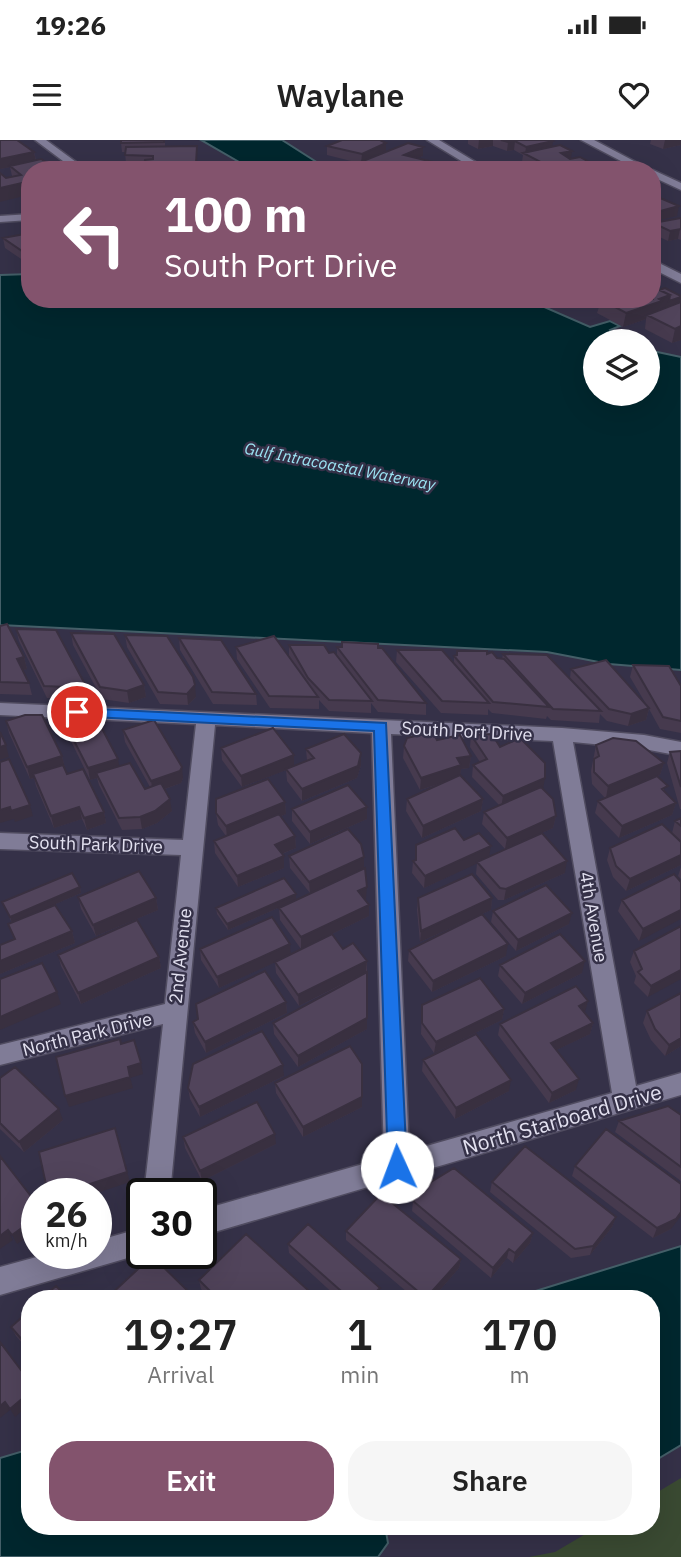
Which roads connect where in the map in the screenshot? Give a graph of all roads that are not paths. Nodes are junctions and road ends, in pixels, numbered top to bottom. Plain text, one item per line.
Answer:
1 (40, 140) edge
2 (432, 140) edge
3 (586, 140) edge
4 (69, 161) edge
5 (468, 161) edge
6 (628, 161) edge
7 (661, 177) edge
8 (681, 187) edge
9 (21, 218) edge
10 (0, 219) edge
11 (661, 268) edge
12 (681, 279) edge
13 (0, 709) edge
14 (206, 719) junction
15 (381, 727) junction
16 (562, 735) junction
17 (681, 749) edge
18 (0, 841) edge
19 (191, 848) junction
20 (173, 1012) junction
21 (0, 1055) edge
22 (681, 1084) edge
23 (626, 1100) junction
24 (397, 1167) junction
25 (158, 1178) edge
26 (217, 1218) edge
27 (126, 1246) edge
28 (0, 1281) edge

1 - 4 street
2 - 5 street
3 - 6 street
7 - 8 street
9 - 10 street
11 - 12 street
13 - 14 street, South Port Drive
14 - 15 street, South Port Drive
14 - 19 street, 2nd Avenue
15 - 16 street, South Port Drive
15 - 24 street
16 - 17 street, South Port Drive
16 - 23 street, 4th Avenue
18 - 19 street, South Park Drive
19 - 20 street, 2nd Avenue
20 - 21 street, North Park Drive
20 - 25 street, 2nd Avenue
22 - 23 street, North Starboard Drive
23 - 24 street, North Starboard Drive
24 - 26 street, North Starboard Drive
27 - 28 street

